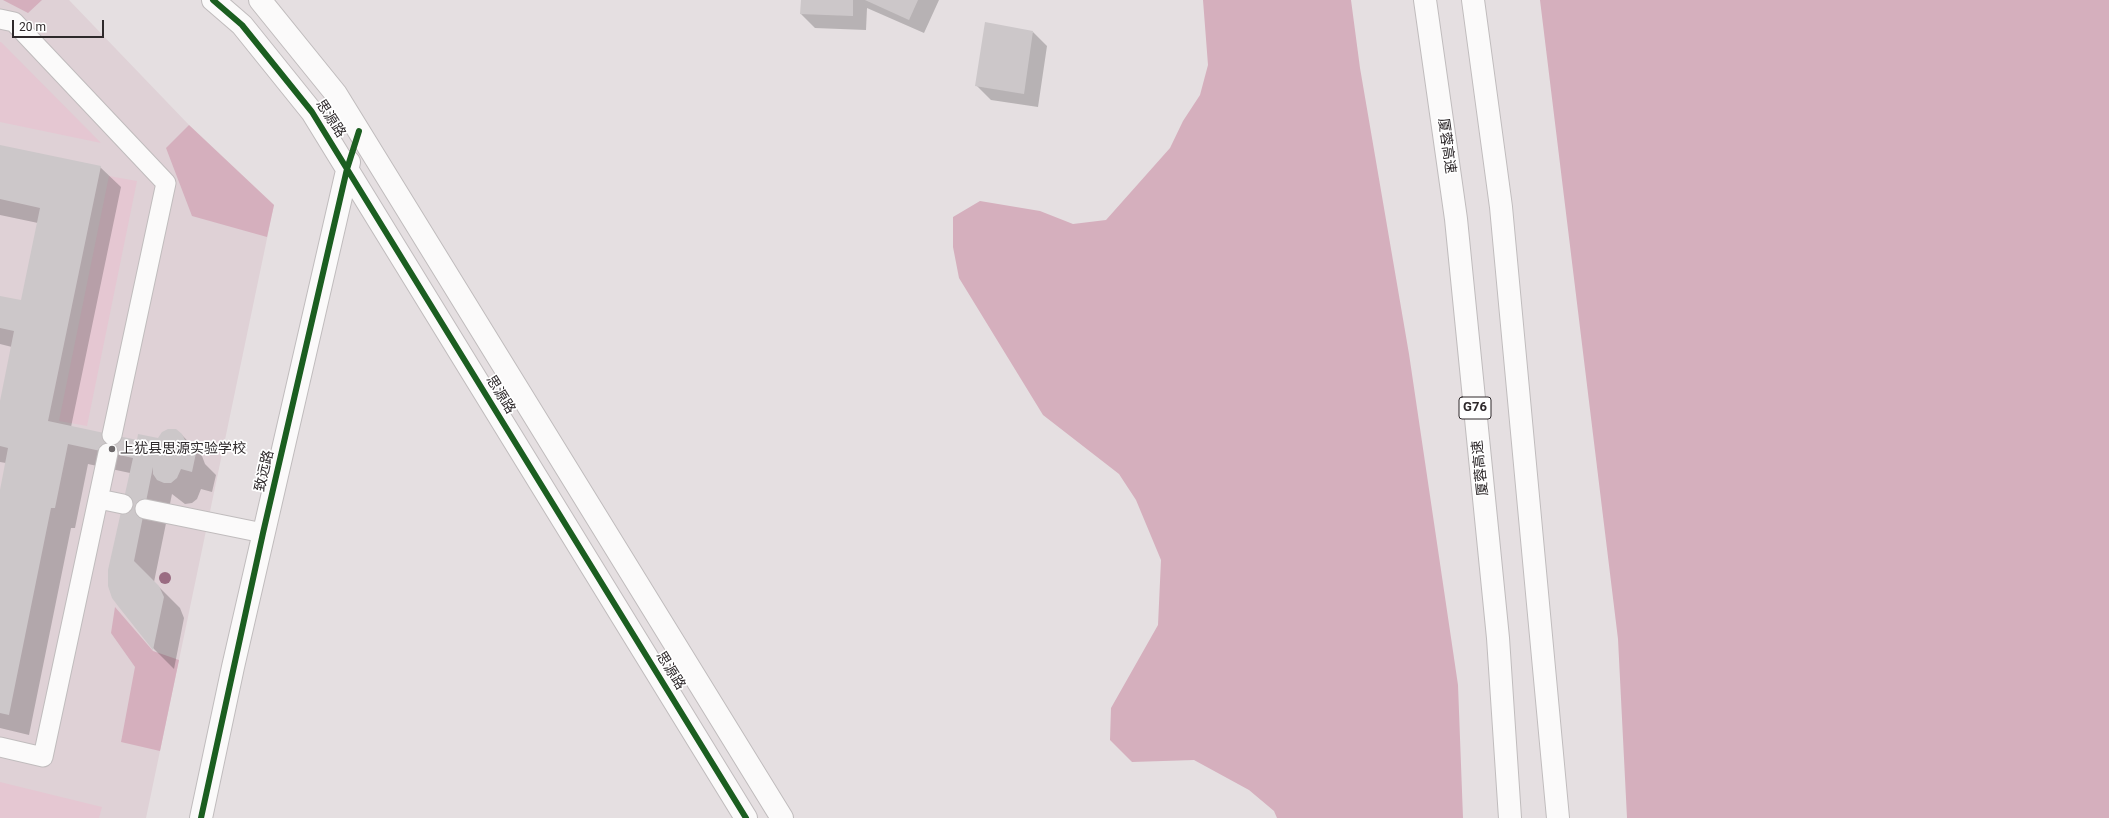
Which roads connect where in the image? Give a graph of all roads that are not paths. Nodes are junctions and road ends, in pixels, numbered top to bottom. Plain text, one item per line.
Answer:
1 (213, 0) edge
2 (260, 0) edge
3 (1425, 0) edge
4 (1472, 0) edge
5 (0, 19) edge
6 (359, 131) junction
7 (347, 169) junction
8 (99, 499) junction
9 (123, 504) dead end
10 (144, 509) dead end
11 (263, 533) junction
12 (0, 747) edge
13 (201, 818) edge
14 (746, 818) edge
15 (782, 818) edge
16 (1510, 818) edge
17 (1558, 818) edge

1 - 7 main road, 思源路
2 - 6 main road, 思源路
3 - 16 main road, 厦蓉高速 / G76
4 - 17 main road
5 - 8 lane
6 - 7 main road, 致远路
6 - 15 main road, 思源路
7 - 11 main road, 致远路
7 - 14 main road, 思源路
8 - 9 lane
8 - 12 lane
10 - 11 lane
11 - 13 main road, 致远路

